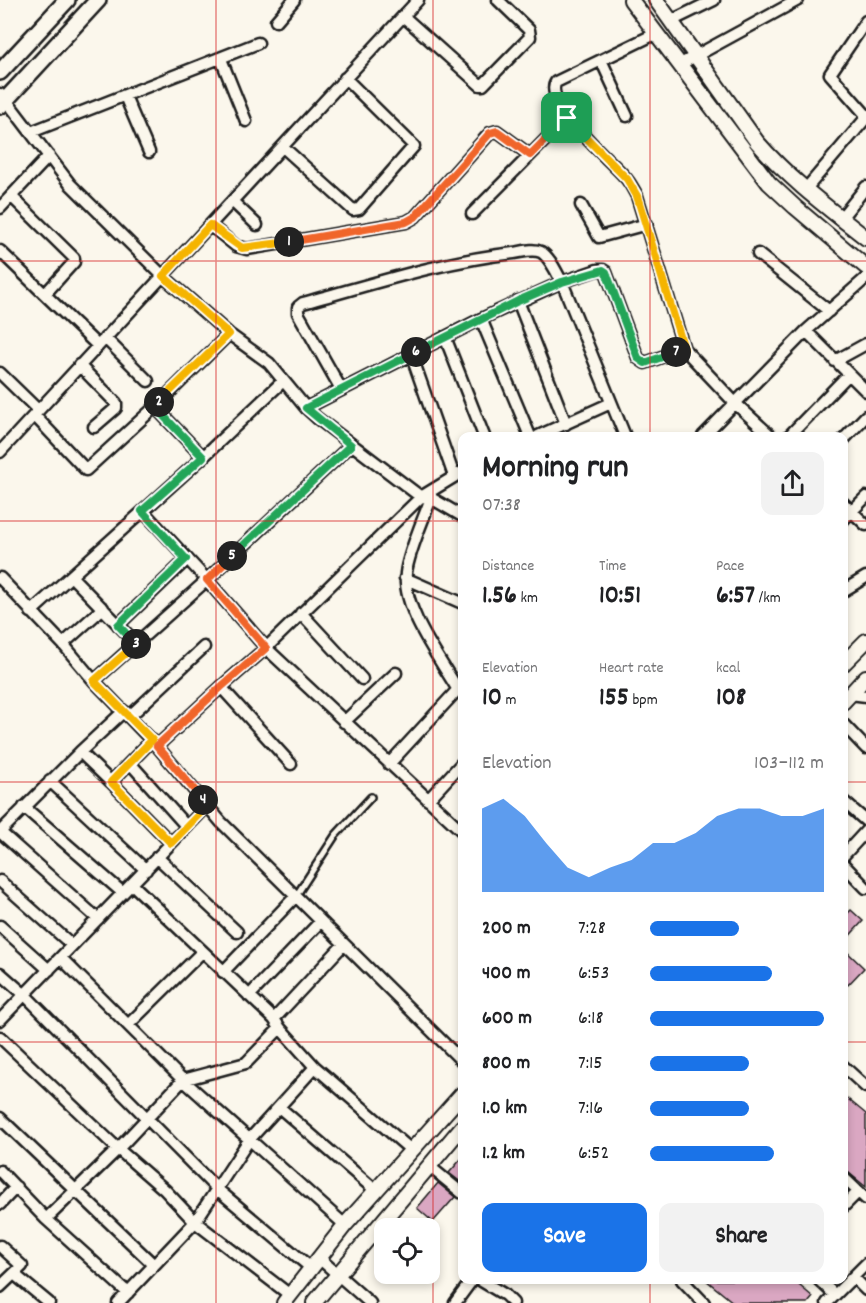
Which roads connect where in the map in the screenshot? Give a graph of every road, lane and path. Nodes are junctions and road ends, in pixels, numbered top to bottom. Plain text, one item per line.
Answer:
1 (67, 0) edge
2 (98, 0) edge
3 (294, 0) edge
4 (418, 0) edge
5 (498, 0) edge
6 (631, 0) edge
7 (656, 0) edge
8 (714, 0) edge
9 (798, 0) edge
10 (403, 16) junction
11 (276, 21) dead end
12 (671, 21) junction
13 (866, 21) edge
14 (655, 34) junction
15 (258, 43) dead end
16 (696, 55) junction
17 (221, 59) junction
18 (601, 60) junction
19 (679, 65) junction
20 (0, 72) edge
21 (345, 78) junction
22 (126, 96) junction
23 (2, 100) edge
24 (627, 116) dead end
25 (866, 117) edge
26 (567, 118) junction
27 (246, 121) dead end
28 (31, 132) junction
29 (283, 147) junction
30 (149, 152) dead end
31 (530, 155) junction
32 (48, 156) junction
33 (866, 187) edge
34 (805, 190) junction
35 (11, 196) junction
36 (232, 201) junction
37 (581, 205) dead end
38 (0, 208) edge
39 (472, 214) dead end
40 (841, 218) junction
41 (647, 224) junction
42 (210, 225) junction
43 (257, 225) dead end
44 (866, 238) edge
45 (0, 251) edge
46 (758, 254) dead end
47 (866, 267) edge
48 (163, 276) junction
49 (866, 278) edge
50 (562, 282) junction
51 (45, 294) junction
52 (518, 301) junction
53 (829, 311) junction
54 (481, 319) junction
55 (806, 331) junction
56 (229, 334) junction
57 (445, 337) junction
58 (102, 342) junction
59 (866, 344) edge
60 (684, 349) junction
61 (411, 354) junction
62 (835, 361) junction
63 (79, 365) junction
64 (0, 373) edge
65 (849, 374) junction
66 (148, 381) dead end
67 (283, 381) junction
68 (341, 389) junction
69 (866, 391) edge
70 (611, 403) junction
71 (736, 404) junction
72 (155, 407) junction
73 (306, 408) junction
74 (36, 413) junction
75 (866, 416) edge
76 (566, 424) junction
77 (94, 427) dead end
78 (482, 432) edge
79 (528, 432) edge
80 (547, 432) edge
81 (623, 432) edge
82 (707, 432) edge
83 (767, 432) edge
84 (793, 432) edge
85 (848, 435) edge
86 (351, 445) junction
87 (0, 452) edge
88 (203, 457) junction
89 (458, 474) edge
90 (426, 497) junction
91 (866, 497) edge
92 (848, 507) edge
93 (142, 511) junction
94 (852, 511) junction
95 (458, 514) edge
96 (848, 515) edge
97 (866, 525) edge
98 (186, 559) junction
99 (71, 576) junction
100 (866, 577) edge
101 (0, 578) edge
102 (405, 578) junction
103 (207, 580) junction
104 (848, 588) edge
105 (458, 601) edge
106 (102, 609) junction
107 (32, 612) junction
108 (301, 613) junction
109 (118, 625) junction
110 (866, 640) edge
111 (63, 644) junction
112 (136, 644) junction
113 (204, 648) dead end
114 (266, 648) junction
115 (848, 659) edge
116 (396, 674) dead end
117 (866, 676) edge
118 (362, 679) dead end
119 (94, 681) junction
120 (458, 685) edge
121 (221, 687) junction
122 (458, 690) edge
123 (848, 696) edge
124 (866, 696) edge
125 (848, 698) edge
126 (127, 713) junction
127 (344, 722) junction
128 (848, 729) edge
129 (155, 743) junction
130 (866, 748) edge
131 (80, 752) junction
132 (130, 763) junction
133 (291, 764) dead end
134 (389, 764) junction
135 (458, 767) edge
136 (50, 781) junction
137 (111, 782) junction
138 (371, 797) dead end
139 (428, 800) junction
140 (208, 805) junction
141 (848, 805) edge
142 (24, 807) junction
143 (866, 821) edge
144 (187, 827) junction
145 (458, 827) edge
146 (866, 831) edge
147 (0, 832) edge
148 (171, 843) junction
149 (848, 851) edge
150 (157, 857) junction
151 (848, 869) edge
152 (146, 870) junction
153 (0, 881) edge
154 (132, 884) junction
155 (866, 888) edge
156 (123, 893) junction
157 (296, 896) junction
158 (98, 920) junction
159 (321, 921) junction
160 (0, 926) edge
161 (237, 932) dead end
162 (344, 944) junction
163 (72, 945) junction
164 (202, 952) junction
165 (61, 958) junction
166 (49, 970) junction
167 (223, 972) junction
168 (0, 973) edge
169 (25, 995) junction
170 (249, 996) junction
171 (0, 1020) edge
172 (277, 1024) junction
173 (128, 1025) junction
174 (0, 1037) edge
175 (458, 1058) edge
176 (315, 1067) junction
177 (848, 1071) edge
178 (183, 1080) junction
179 (866, 1087) edge
180 (458, 1098) edge
181 (279, 1107) junction
182 (0, 1118) edge
183 (147, 1118) junction
184 (458, 1132) edge
185 (249, 1140) junction
186 (118, 1149) junction
187 (411, 1150) junction
188 (429, 1166) junction
189 (0, 1171) edge
190 (848, 1182) edge
191 (16, 1187) junction
192 (217, 1189) junction
193 (76, 1190) junction
194 (375, 1190) junction
195 (458, 1190) edge
196 (862, 1196) edge
197 (0, 1204) edge
198 (848, 1204) edge
199 (46, 1219) junction
200 (195, 1222) junction
201 (345, 1225) junction
202 (0, 1246) edge
203 (315, 1263) junction
204 (866, 1264) edge
205 (154, 1265) junction
206 (14, 1274) junction
207 (337, 1274) junction
208 (853, 1277) junction
209 (848, 1282) edge
210 (469, 1284) edge
211 (487, 1284) edge
212 (686, 1284) edge
213 (822, 1284) edge
214 (846, 1284) edge
215 (0, 1287) edge
216 (866, 1290) edge
217 (128, 1293) junction
218 (287, 1299) edge
219 (831, 1299) edge
220 (49, 1303) edge
221 (119, 1303) edge
222 (314, 1303) edge
223 (370, 1303) edge
224 (455, 1303) edge
225 (513, 1303) edge
226 (704, 1303) edge

1 - 20 main road
2 - 23 main road
3 - 11 street
4 - 10 street
5 - 10 street
6 - 14 street
7 - 12 street
8 - 12 street
9 - 16 street
10 - 21 street
12 - 16 street
13 - 25 street
14 - 18 street
14 - 19 street
15 - 17 street
16 - 19 street
16 - 34 street
17 - 22 street
17 - 27 street
18 - 24 street
18 - 26 street
19 - 47 street
21 - 29 street
21 - 29 street
22 - 28 street
22 - 30 street
23 - 28 street
25 - 34 street
26 - 31 street
26 - 41 street
28 - 32 street
29 - 36 street
31 - 39 street
31 - 42 street
32 - 35 street
32 - 48 street
33 - 40 street
34 - 40 street
35 - 38 street
35 - 51 street
36 - 42 street
36 - 43 street
37 - 41 street
40 - 44 street
41 - 60 street
42 - 48 street
45 - 51 street
46 - 53 street
48 - 56 street
48 - 58 street
49 - 53 street
50 - 52 street
50 - 60 street
50 - 68 street
50 - 70 street
51 - 58 street
52 - 54 street
52 - 76 street
53 - 55 street
54 - 57 street
54 - 79 street
55 - 62 street
55 - 71 street
56 - 67 street
56 - 72 street
57 - 61 street
57 - 78 street
58 - 63 street
58 - 66 street
59 - 62 street
60 - 71 street
61 - 68 street
61 - 89 street
62 - 65 street
63 - 74 street
63 - 77 street
64 - 74 street
65 - 69 street
65 - 84 street
67 - 73 street
67 - 88 street
68 - 73 street
70 - 76 street
70 - 81 street
71 - 82 street
71 - 83 street
72 - 74 street
72 - 88 street
73 - 86 street
74 - 87 street
75 - 85 street
76 - 80 street
86 - 90 street
86 - 103 street
88 - 93 street
89 - 90 street
90 - 95 street
90 - 102 street
90 - 108 street
91 - 94 street
92 - 94 street
93 - 98 street
93 - 99 street
94 - 96 street
94 - 97 street
98 - 103 street
98 - 109 street
99 - 106 street
99 - 107 street
100 - 104 street
101 - 107 street
102 - 105 street
102 - 120 street
103 - 112 street
103 - 114 street
106 - 109 street
106 - 111 street
107 - 111 street
108 - 114 street
108 - 118 street
109 - 112 street
110 - 115 street
111 - 119 street
112 - 119 street
113 - 126 street
114 - 121 street
114 - 127 street
116 - 127 street
117 - 123 street
119 - 126 street
121 - 129 street
121 - 133 street
122 - 134 street
124 - 125 street
126 - 129 street
126 - 131 street
127 - 134 street
128 - 130 street
129 - 132 street
129 - 140 street
131 - 136 street
131 - 137 street
132 - 137 street
132 - 144 street
134 - 139 street
135 - 139 street
136 - 142 street
136 - 152 street
137 - 148 street
138 - 157 lane
139 - 145 street
140 - 144 street
140 - 157 street
141 - 143 street
142 - 147 street
142 - 156 street
144 - 148 street
146 - 149 street
147 - 158 street
148 - 150 street
150 - 152 street
150 - 161 street
151 - 155 street
152 - 154 street
153 - 163 street
154 - 156 street
154 - 164 street
156 - 158 street
157 - 159 street
157 - 167 street
158 - 163 street
159 - 162 street
159 - 170 street
160 - 166 street
162 - 172 street
162 - 175 street
163 - 165 street
164 - 167 street
164 - 173 street
165 - 166 street
165 - 173 street
166 - 169 street
167 - 170 street
168 - 169 street
169 - 171 street
169 - 183 street
170 - 172 street
172 - 176 street
172 - 178 street
173 - 178 street
174 - 186 street
176 - 181 street
176 - 187 street
177 - 179 street
178 - 183 street
178 - 185 street
180 - 187 street
181 - 185 street
181 - 194 street
182 - 193 street
183 - 186 street
183 - 192 street
184 - 188 street
185 - 192 street
185 - 201 street
186 - 193 street
186 - 200 street
187 - 194 street
188 - 195 street
188 - 207 street
189 - 191 street
190 - 196 street
191 - 197 street
191 - 199 street
192 - 200 street
192 - 203 street
193 - 199 street
193 - 205 street
194 - 201 street
196 - 198 street
199 - 217 street
200 - 205 street
200 - 218 street
201 - 203 street
202 - 206 street
203 - 207 street
203 - 218 street
204 - 208 street
205 - 217 street
206 - 215 street
206 - 220 street
207 - 222 street
207 - 223 street
208 - 209 street
208 - 216 street
210 - 224 street
211 - 225 street
212 - 226 street
213 - 219 street
214 - 219 street
217 - 221 street

